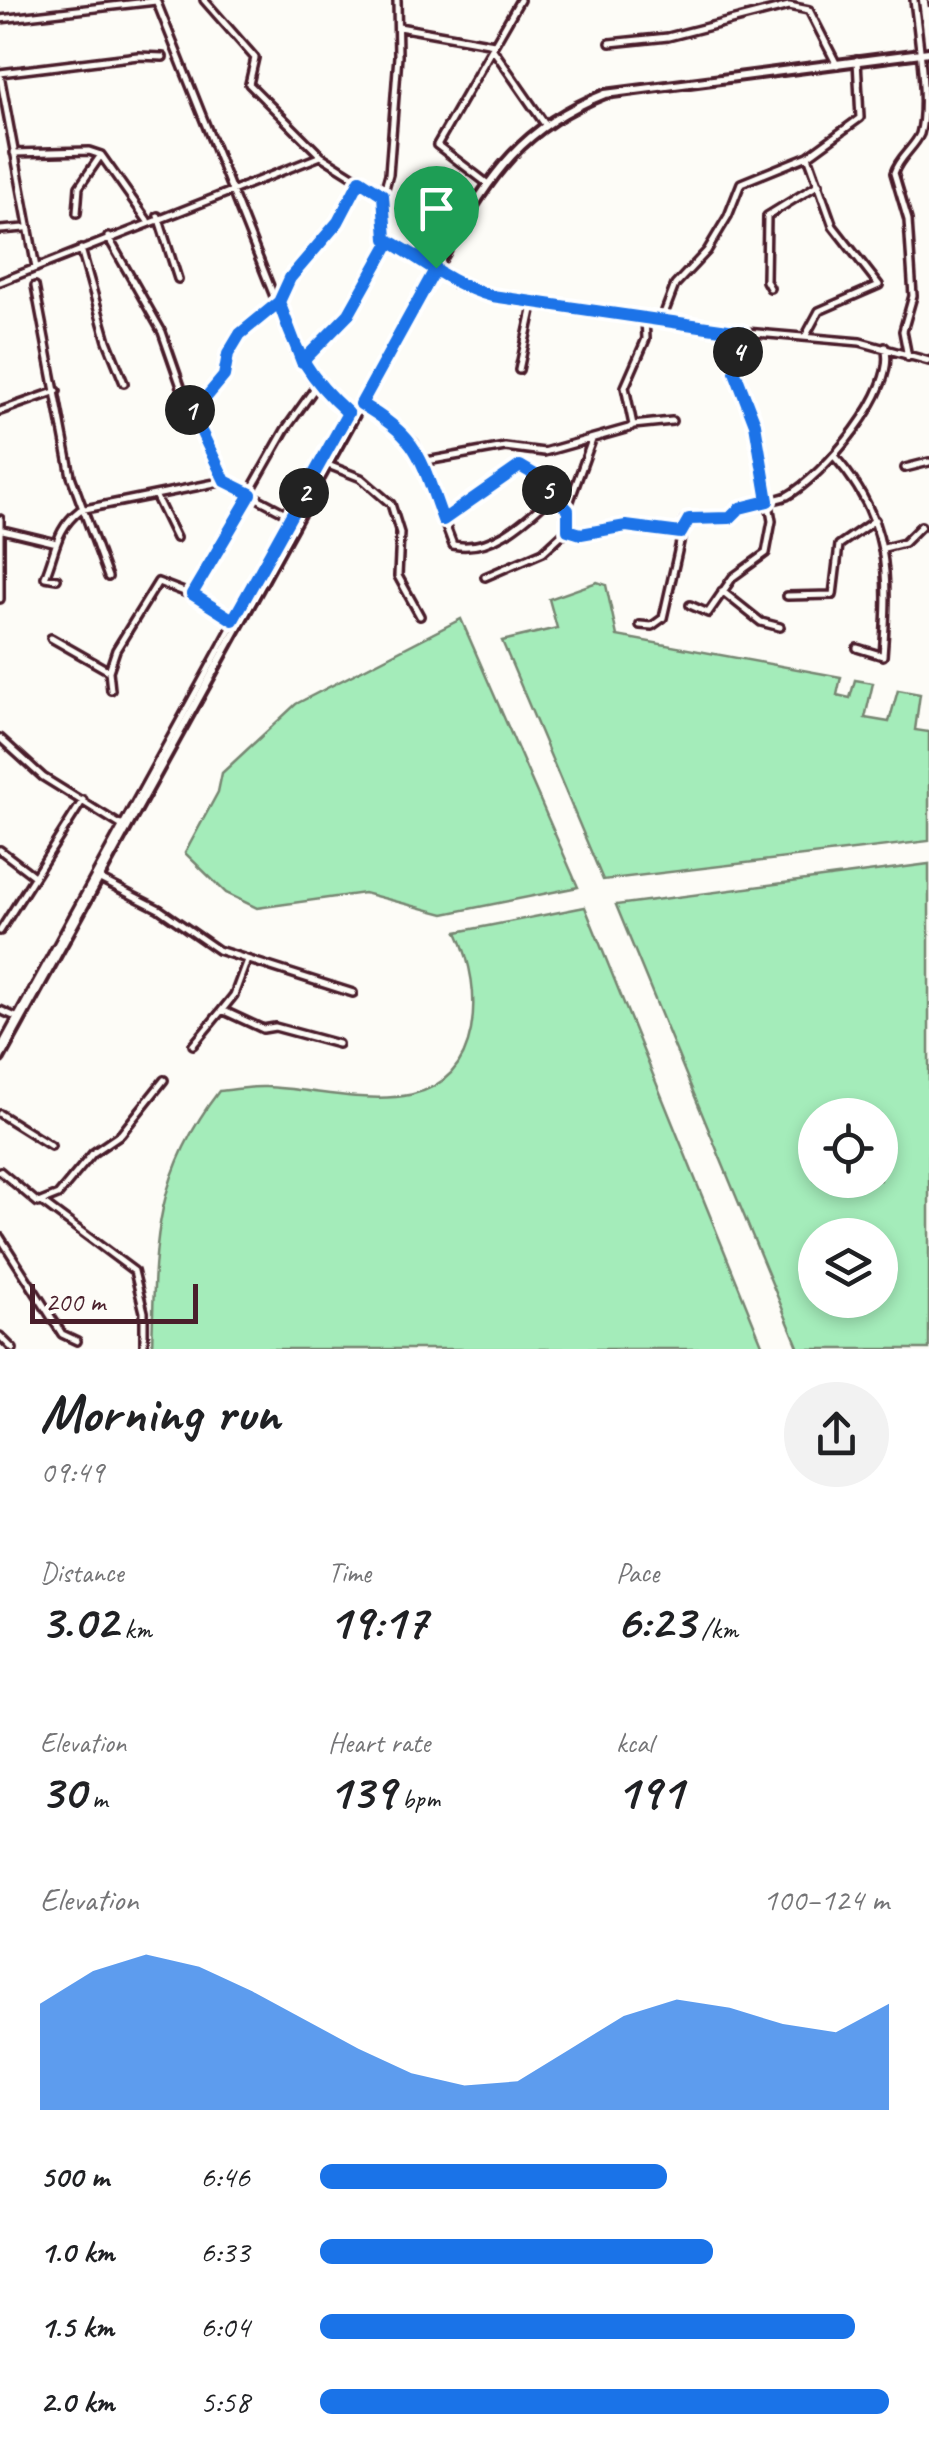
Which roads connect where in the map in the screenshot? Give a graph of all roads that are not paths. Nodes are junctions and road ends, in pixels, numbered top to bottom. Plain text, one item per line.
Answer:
1 (156, 0) edge
2 (204, 0) edge
3 (397, 0) edge
4 (520, 0) edge
5 (914, 0) edge
6 (0, 19) edge
7 (398, 27) junction
8 (610, 44) dead end
9 (493, 46) junction
10 (926, 52) edge
11 (163, 58) dead end
12 (857, 60) junction
13 (837, 64) junction
14 (0, 74) edge
15 (544, 123) junction
16 (14, 154) junction
17 (101, 156) junction
18 (321, 156) junction
19 (808, 156) junction
20 (360, 180) junction
21 (489, 184) junction
22 (819, 184) junction
23 (230, 189) junction
24 (383, 195) junction
25 (76, 213) dead end
26 (158, 216) junction
27 (148, 220) junction
28 (25, 228) junction
29 (0, 230) edge
30 (108, 238) junction
31 (390, 241) junction
32 (81, 249) junction
33 (36, 268) junction
34 (436, 268) junction
35 (178, 279) dead end
36 (0, 282) edge
37 (35, 286) dead end
38 (770, 288) dead end
39 (534, 301) junction
40 (279, 302) junction
41 (646, 316) junction
42 (662, 319) junction
43 (742, 332) junction
44 (805, 338) junction
45 (904, 340) junction
46 (888, 348) junction
47 (908, 357) junction
48 (929, 361) edge
49 (302, 362) junction
50 (519, 370) dead end
51 (124, 382) dead end
52 (318, 385) junction
53 (57, 390) junction
54 (361, 404) junction
55 (189, 406) junction
56 (0, 411) edge
57 (672, 420) dead end
58 (633, 425) junction
59 (592, 440) junction
60 (834, 456) junction
61 (421, 462) junction
62 (929, 462) edge
63 (328, 465) junction
64 (905, 468) dead end
65 (225, 481) junction
66 (251, 494) junction
67 (155, 495) junction
68 (552, 496) junction
69 (768, 501) junction
70 (80, 510) junction
71 (568, 510) junction
72 (291, 516) junction
73 (0, 519) edge
74 (443, 520) junction
75 (875, 520) junction
76 (922, 526) dead end
77 (2, 530) edge
78 (568, 530) junction
79 (681, 533) junction
80 (176, 538) dead end
81 (53, 542) junction
82 (884, 548) junction
83 (108, 577) dead end
84 (485, 577) dead end
85 (57, 579) dead end
86 (722, 591) junction
87 (192, 594) junction
88 (0, 596) edge
89 (787, 596) dead end
90 (690, 604) dead end
91 (420, 616) dead end
92 (233, 620) junction
93 (640, 624) dead end
94 (780, 627) dead end
95 (52, 638) dead end
96 (857, 648) dead end
97 (110, 671) junction
98 (111, 690) dead end
99 (0, 738) edge
100 (83, 800) junction
101 (122, 826) junction
102 (0, 850) edge
103 (34, 876) junction
104 (100, 879) junction
105 (0, 931) edge
106 (247, 960) junction
107 (352, 992) dead end
108 (0, 1010) edge
109 (222, 1010) junction
110 (18, 1018) junction
111 (338, 1044) dead end
112 (193, 1045) dead end
113 (0, 1050) edge
114 (0, 1058) edge
115 (164, 1080) dead end
116 (0, 1114) edge
117 (50, 1146) dead end
118 (0, 1171) edge
119 (43, 1203) junction
120 (0, 1237) edge
121 (0, 1336) edge
122 (77, 1341) dead end
123 (13, 1349) edge
124 (144, 1349) edge

1 - 6 street
1 - 23 street
2 - 18 street
3 - 7 street
4 - 9 street
5 - 10 street
7 - 9 street
7 - 24 street
8 - 13 street
9 - 15 street
9 - 21 street
10 - 12 main road
10 - 45 street
11 - 14 street
12 - 13 main road
12 - 19 street
13 - 15 main road
14 - 16 street
15 - 21 main road
16 - 17 street
16 - 28 street
17 - 25 street
17 - 27 street
18 - 20 street
18 - 23 street
19 - 22 street
19 - 42 street
20 - 24 street
20 - 40 street
21 - 34 main road
22 - 38 street
22 - 44 street
23 - 26 street
23 - 40 street
24 - 31 street
26 - 27 street
26 - 35 street
27 - 30 street
28 - 29 street
28 - 33 street
30 - 32 street
30 - 55 street
31 - 34 street
31 - 49 street
32 - 33 street
32 - 51 street
33 - 36 street
34 - 39 street
34 - 54 main road
37 - 53 street
39 - 41 street
39 - 50 street
40 - 49 street
40 - 55 street
41 - 42 street
41 - 58 street
42 - 43 street
43 - 44 street
43 - 69 street
44 - 46 street
45 - 46 street
45 - 47 street
46 - 47 street
46 - 60 street
47 - 48 street
49 - 52 street
52 - 66 street
52 - 72 street
53 - 56 street
53 - 70 street
54 - 61 street
54 - 63 main road
55 - 65 street
57 - 58 street
58 - 59 street
59 - 61 street
59 - 71 street
60 - 69 street
60 - 75 street
61 - 74 street
62 - 64 street
63 - 91 street
63 - 104 main road
65 - 66 street
65 - 67 street
66 - 72 street
66 - 87 street
67 - 70 street
67 - 80 street
68 - 71 street
68 - 74 street
68 - 74 street
69 - 79 street
69 - 86 street
70 - 81 street
70 - 83 street
71 - 78 street
72 - 92 street
73 - 77 street
75 - 82 street
75 - 89 street
76 - 82 street
77 - 81 street
77 - 88 street
78 - 79 street
78 - 84 street
79 - 93 street
81 - 85 street
82 - 96 street
86 - 90 street
86 - 94 street
87 - 92 street
87 - 97 street
92 - 101 street
95 - 97 street
97 - 98 street
99 - 100 street
100 - 101 street
100 - 103 street
101 - 110 street
102 - 103 street
103 - 105 street
104 - 106 street
104 - 114 main road
106 - 107 street
106 - 109 street
108 - 110 street
109 - 111 street
109 - 112 street
110 - 113 street
115 - 119 street
116 - 117 street
118 - 119 street
119 - 124 street
120 - 122 street
121 - 123 street

